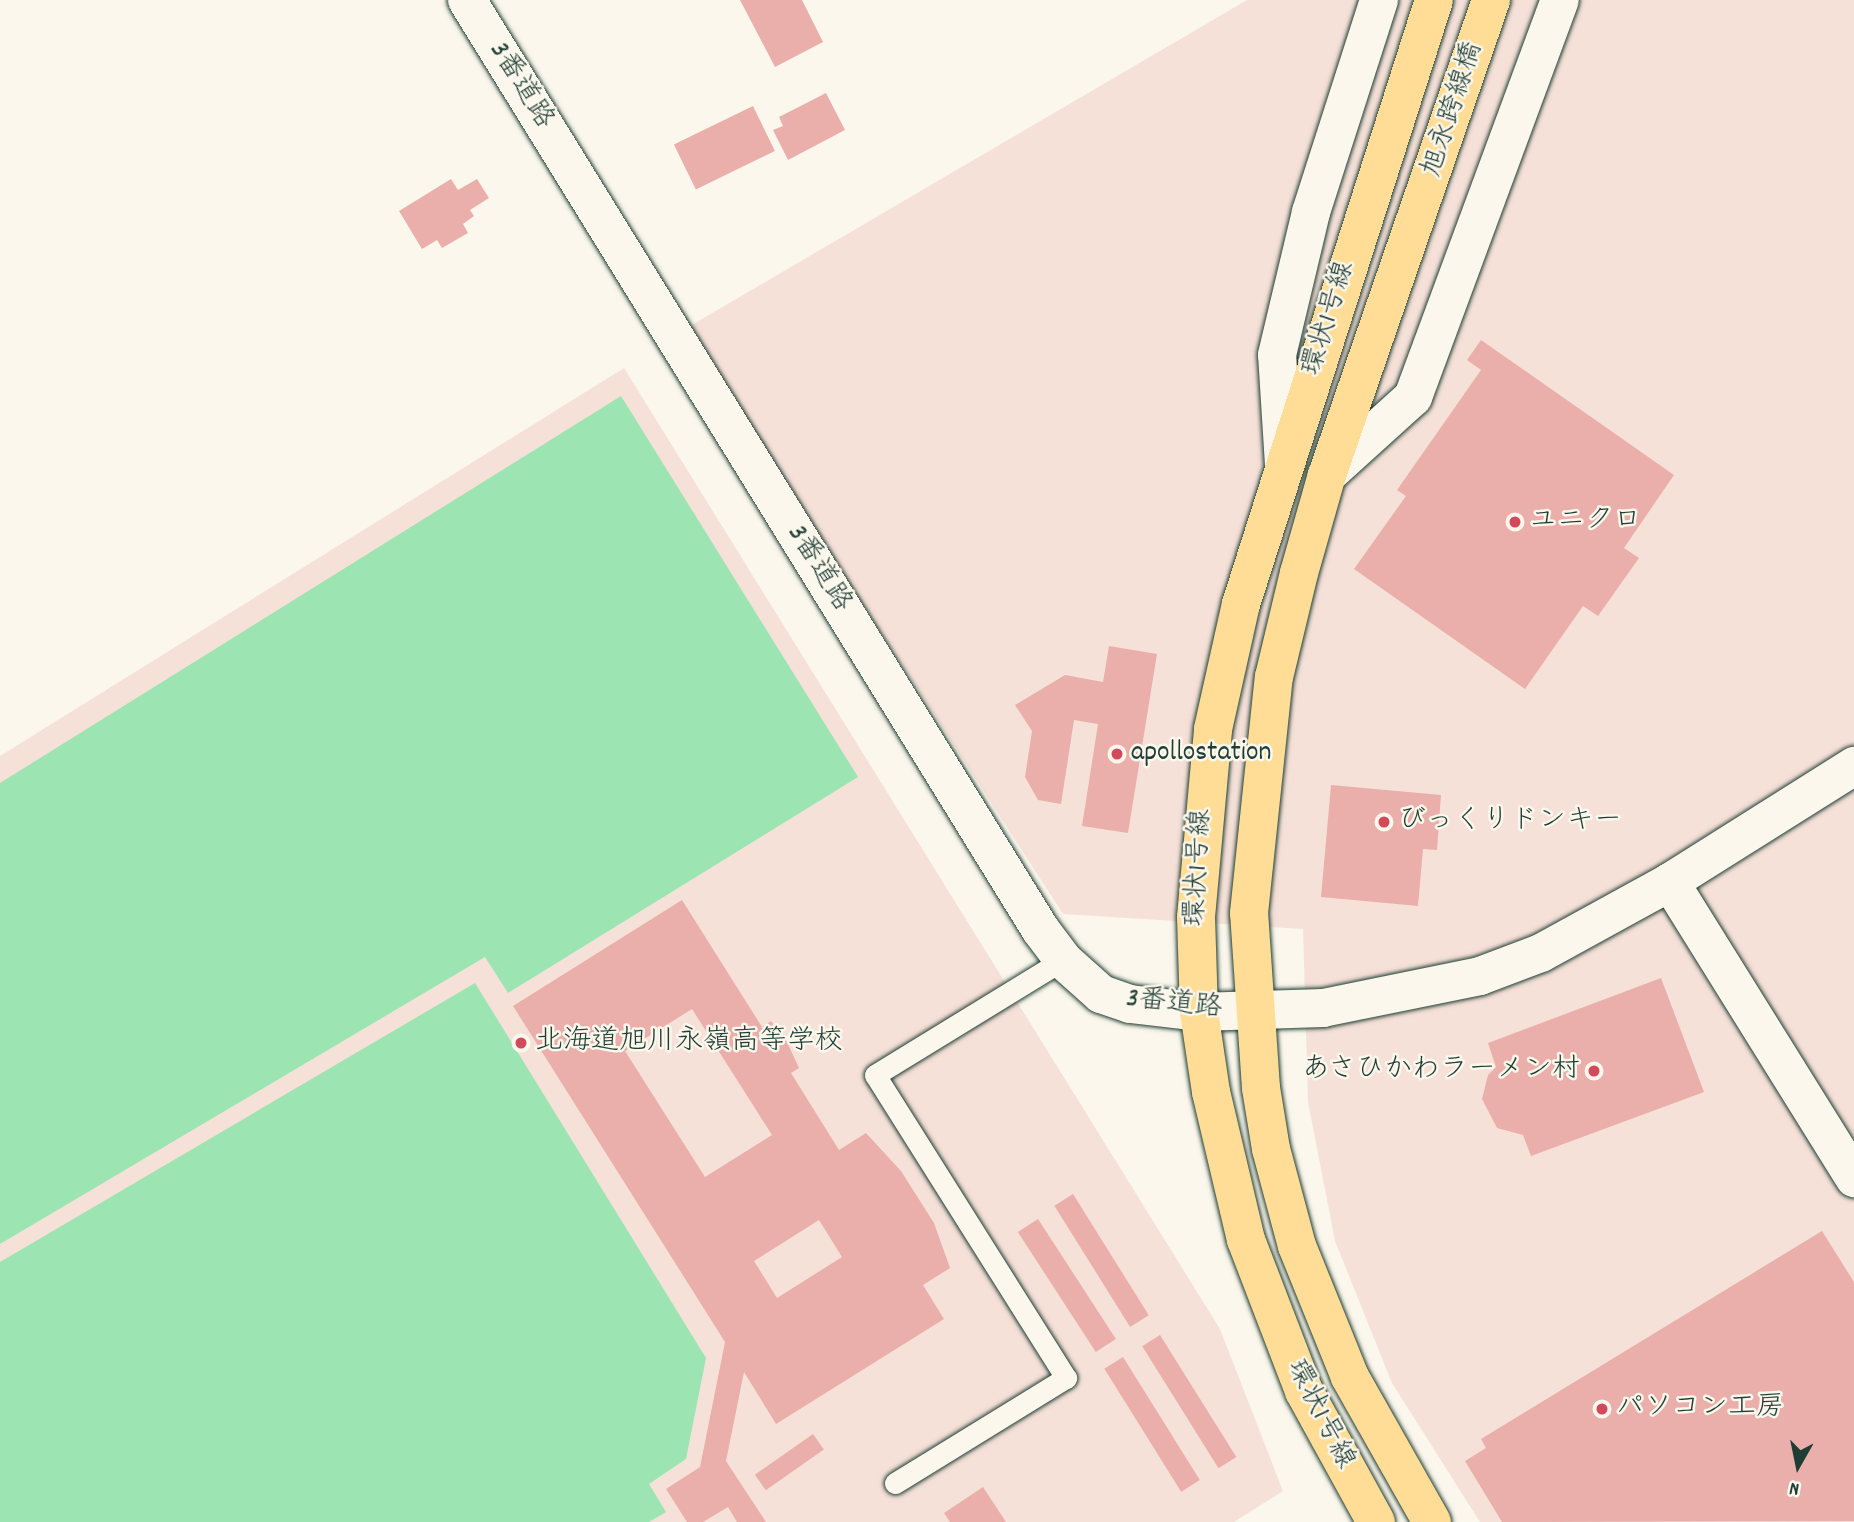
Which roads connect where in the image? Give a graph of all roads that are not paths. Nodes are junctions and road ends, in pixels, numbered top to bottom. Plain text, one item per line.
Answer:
1 (467, 0) edge
2 (1379, 0) edge
3 (1434, 0) edge
4 (1491, 0) edge
5 (1560, 0) edge
6 (1366, 202) joint
7 (1418, 220) joint
8 (1284, 465) junction
9 (1327, 475) junction
10 (1854, 766) edge
11 (1670, 883) junction
12 (1063, 960) junction
13 (1254, 1010) junction
14 (1199, 1012) junction
15 (1854, 1178) edge
16 (895, 1483) dead end
17 (1377, 1522) edge
18 (1432, 1522) edge

1 - 12 street, 3番道路
2 - 8 street
3 - 6 main road, 旭永跨線橋
4 - 7 main road, 旭永跨線橋
5 - 9 street
6 - 8 main road, 環状1号線
7 - 9 main road, 環状1号線
8 - 14 main road, 環状1号線
9 - 13 main road, 環状1号線
10 - 11 street, 3番道路
11 - 13 street, 3番道路
11 - 15 street
12 - 14 street, 3番道路
12 - 16 lane
13 - 14 street, 3番道路
13 - 18 main road, 環状1号線
14 - 17 main road, 環状1号線

